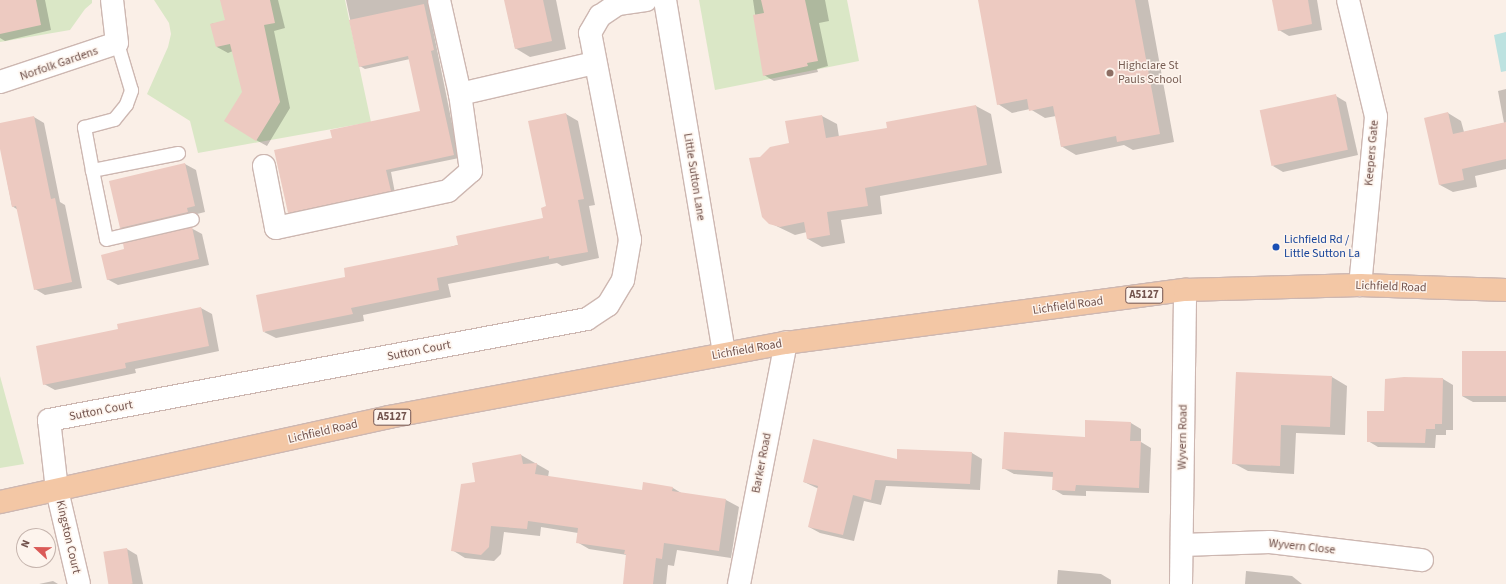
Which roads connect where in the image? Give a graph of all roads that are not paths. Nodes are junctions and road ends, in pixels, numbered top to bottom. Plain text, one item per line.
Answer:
1 (112, 0) edge
2 (439, 0) edge
3 (646, 0) edge
4 (665, 0) edge
5 (1348, 0) edge
6 (117, 43) junction
7 (594, 63) junction
8 (0, 82) edge
9 (460, 94) junction
10 (178, 153) dead end
11 (264, 166) dead end
12 (92, 170) junction
13 (192, 219) dead end
14 (1360, 285) junction
15 (1185, 290) junction
16 (1506, 290) edge
17 (786, 343) junction
18 (724, 353) junction
19 (57, 490) junction
20 (0, 502) edge
21 (1182, 545) junction
22 (1422, 560) dead end
23 (79, 584) edge
24 (739, 584) edge
25 (1181, 584) edge

1 - 6 street
2 - 9 street
3 - 7 street, Sutton Court
4 - 18 street, Little Sutton Lane
5 - 14 street, Keepers Gate
6 - 8 street, Norfolk Gardens
6 - 12 lane
7 - 9 street
7 - 19 street, Sutton Court
9 - 11 street
10 - 12 lane
12 - 13 lane
14 - 15 main road, Lichfield Road / A5127
14 - 16 main road, Lichfield Road / A5127
15 - 17 main road, Lichfield Road / A5127
15 - 21 street, Wyvern Road
17 - 18 main road, Lichfield Road / A5127
17 - 24 street, Barker Road
18 - 19 main road, Lichfield Road / A5127
19 - 20 main road, Lichfield Road / A5127
19 - 23 street, Kingston Court
21 - 22 street, Wyvern Close
21 - 25 street, Wyvern Road

